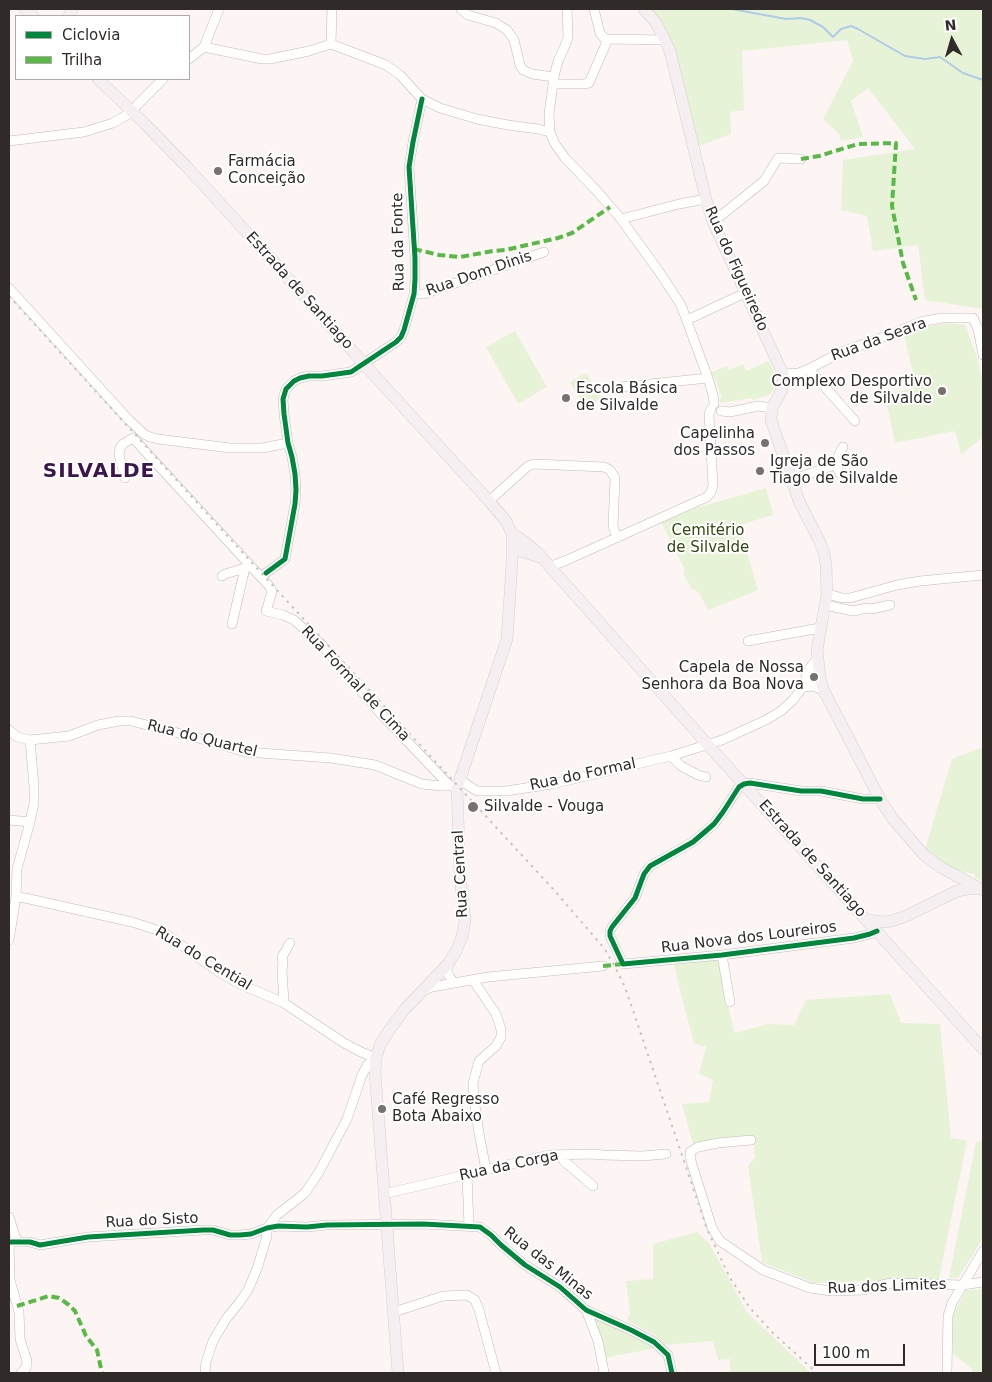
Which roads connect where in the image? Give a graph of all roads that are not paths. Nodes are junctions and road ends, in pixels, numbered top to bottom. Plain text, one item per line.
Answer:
1 (219, 9) edge
2 (332, 9) edge
3 (461, 9) edge
4 (567, 9) edge
5 (594, 9) edge
6 (644, 9) edge
7 (607, 40) junction
8 (665, 40) junction
9 (331, 44) junction
10 (204, 47) junction
11 (190, 58) edge
12 (99, 80) edge
13 (162, 80) edge
14 (554, 81) junction
15 (422, 99) junction
16 (132, 112) junction
17 (550, 132) junction
18 (9, 141) edge
19 (801, 159) dead end
20 (706, 199) junction
21 (620, 220) junction
22 (713, 222) junction
23 (544, 252) dead end
24 (9, 288) edge
25 (745, 293) junction
26 (414, 294) junction
27 (687, 320) junction
28 (983, 355) edge
29 (364, 364) junction
30 (809, 369) junction
31 (783, 374) junction
32 (708, 378) junction
33 (621, 387) dead end
34 (772, 408) junction
35 (715, 409) junction
36 (855, 421) dead end
37 (288, 443) junction
38 (843, 448) dead end
39 (835, 465) junction
40 (851, 476) dead end
41 (125, 478) dead end
42 (791, 480) junction
43 (489, 502) junction
44 (617, 538) junction
45 (516, 548) junction
46 (248, 567) junction
47 (549, 567) junction
48 (266, 573) dead end
49 (983, 575) edge
50 (222, 576) dead end
51 (826, 599) junction
52 (890, 605) dead end
53 (232, 624) dead end
54 (820, 628) junction
55 (748, 641) dead end
56 (817, 659) junction
57 (803, 688) junction
58 (824, 690) junction
59 (9, 730) edge
60 (30, 740) junction
61 (708, 745) junction
62 (671, 756) junction
63 (706, 777) dead end
64 (455, 784) junction
65 (744, 784) junction
66 (880, 799) junction
67 (9, 820) edge
68 (30, 822) junction
69 (950, 872) junction
70 (983, 890) edge
71 (946, 895) junction
72 (16, 897) junction
73 (866, 920) junction
74 (892, 925) junction
75 (877, 931) junction
76 (9, 940) edge
77 (290, 943) dead end
78 (892, 948) junction
79 (722, 955) junction
80 (448, 964) junction
81 (603, 966) dead end
82 (473, 980) junction
83 (454, 983) junction
84 (424, 990) junction
85 (730, 1002) dead end
86 (284, 1003) junction
87 (983, 1049) edge
88 (376, 1058) junction
89 (751, 1140) dead end
90 (666, 1154) dead end
91 (561, 1155) junction
92 (486, 1170) junction
93 (467, 1174) junction
94 (593, 1186) dead end
95 (384, 1194) junction
96 (9, 1217) edge
97 (386, 1224) junction
98 (469, 1226) junction
99 (267, 1228) junction
100 (12, 1242) edge
101 (983, 1251) edge
102 (983, 1282) edge
103 (962, 1284) junction
104 (586, 1310) junction
105 (394, 1312) junction
106 (604, 1372) edge
107 (20, 1373) edge
108 (206, 1373) edge
109 (398, 1373) edge
110 (496, 1373) edge
111 (672, 1373) edge
112 (947, 1373) edge

1 - 10 street
2 - 9 street
3 - 14 street
4 - 14 street
5 - 7 street
6 - 8 main road, Rua do Figueiredo
7 - 8 street
7 - 14 street
8 - 20 main road, Rua do Figueiredo
9 - 10 street
9 - 15 street
10 - 11 street
12 - 16 main road, Estrada de Santiago
13 - 16 street
14 - 17 street
15 - 17 street
15 - 26 street, Rua da Fonte
16 - 18 street
16 - 29 main road, Estrada de Santiago
17 - 21 street
19 - 22 street
20 - 21 street
20 - 22 main road, Rua do Figueiredo
21 - 27 street
22 - 25 main road, Rua do Figueiredo
23 - 26 street, Rua Dom Dinis
24 - 37 street
25 - 27 street
25 - 31 main road, Rua do Figueiredo
26 - 29 street, Rua da Fonte
27 - 32 street
28 - 30 street, Rua da Seara
29 - 37 street, Rua da Fonte
29 - 43 main road, Estrada de Santiago
30 - 31 street, Rua da Seara
30 - 36 street, Rua da Seara
31 - 34 main road
32 - 33 street
32 - 35 street
34 - 35 street
34 - 42 main road
35 - 44 street
37 - 48 street, Rua da Fonte
38 - 39 street
39 - 40 street
39 - 42 street
41 - 46 street
42 - 51 main road
43 - 44 street
43 - 45 main road, Estrada de Santiago
44 - 47 street
45 - 47 main road, Estrada de Santiago
45 - 64 main road, Rua Central
46 - 50 street
46 - 53 street
46 - 64 street, Rua Formal de Cima
47 - 61 main road, Estrada de Santiago
49 - 51 street
51 - 52 street
51 - 54 main road
54 - 55 street
54 - 56 main road
56 - 57 street
56 - 58 main road
57 - 58 street
57 - 61 street, Rua do Formal
58 - 66 main road
59 - 60 street
60 - 64 street, Rua do Quartel
60 - 68 street
61 - 62 street, Rua do Formal
61 - 65 main road, Estrada de Santiago
62 - 63 street
62 - 64 street, Rua do Formal
64 - 80 main road, Rua Central
65 - 66 street
65 - 73 main road, Estrada de Santiago
65 - 79 street, Rua Nova dos Loureiros
66 - 69 main road
67 - 68 street
68 - 72 street
69 - 70 main road
69 - 71 main road
70 - 71 main road
71 - 74 main road
72 - 76 street
72 - 86 street, Rua do Cential
73 - 74 main road
73 - 75 main road, Estrada de Santiago
74 - 75 main road
74 - 78 main road
75 - 78 main road, Estrada de Santiago
75 - 79 street, Rua Nova dos Loureiros
77 - 86 street
78 - 87 main road, Estrada de Santiago
79 - 85 street
80 - 83 street
80 - 84 main road, Rua Central
81 - 82 street
82 - 83 street
82 - 92 street
83 - 84 street
84 - 88 main road, Rua Central
86 - 88 street, Rua do Cential
88 - 95 main road, Rua Central
88 - 99 street
89 - 103 street, Rua dos Limites
90 - 91 street, Rua da Corga
91 - 92 street, Rua da Corga
91 - 94 street
92 - 93 street, Rua da Corga
93 - 95 street, Rua da Corga
93 - 98 street
95 - 97 main road, Rua Central
96 - 100 street
97 - 98 street, Rua das Minas
97 - 99 street, Rua do Sisto
97 - 105 main road, Rua Central
98 - 104 street, Rua das Minas
99 - 100 street, Rua do Sisto
99 - 108 street
100 - 107 street
101 - 103 street
102 - 103 street, Rua dos Limites
103 - 112 street
104 - 106 street, Rua das Minas
104 - 111 street, Rua das Minas
105 - 109 main road, Rua Central
105 - 110 street

